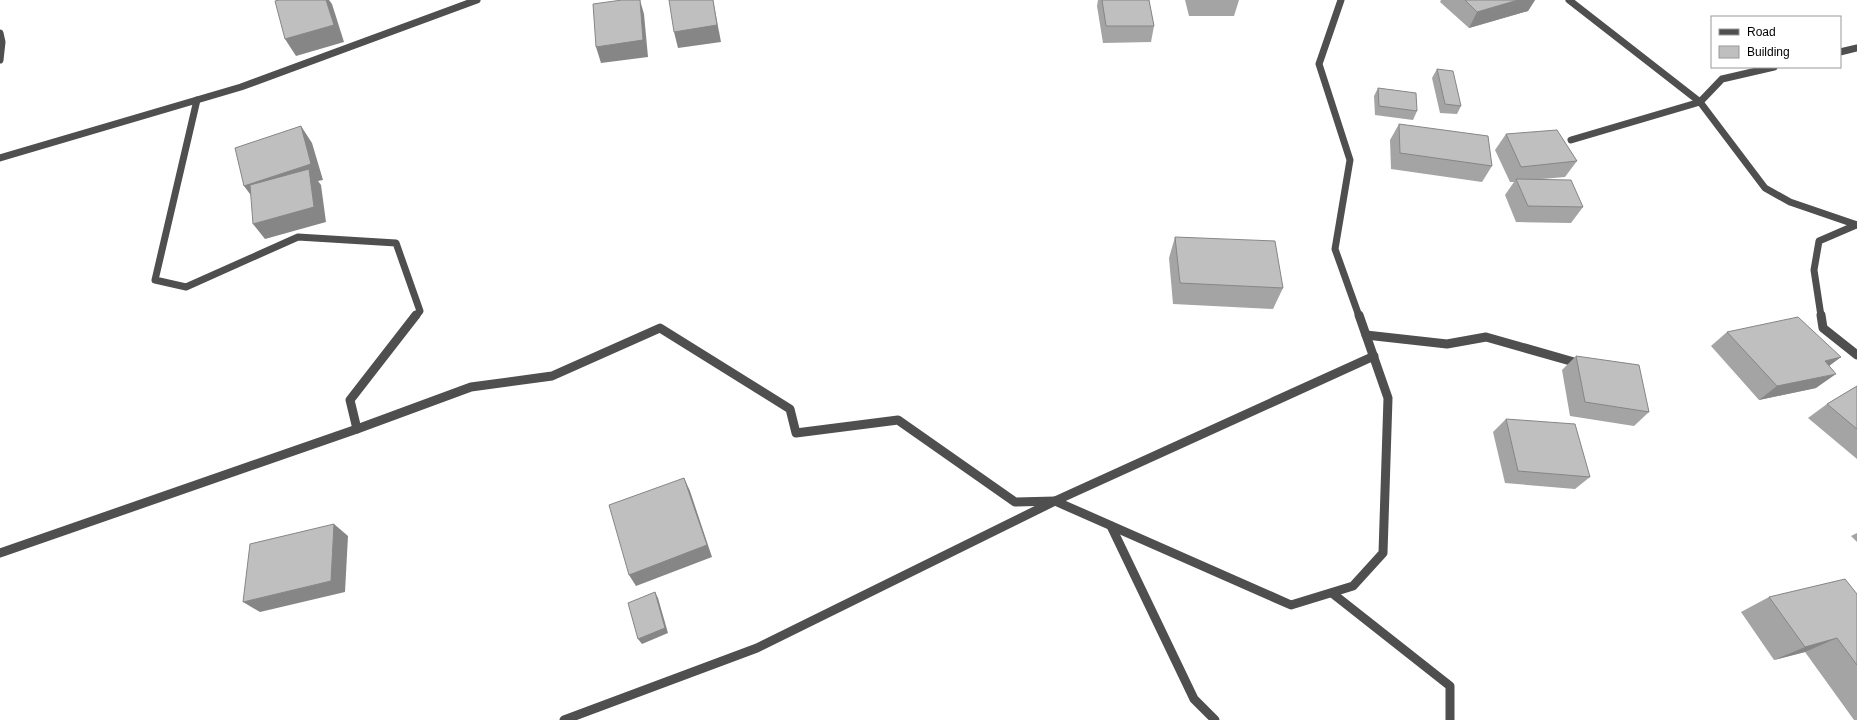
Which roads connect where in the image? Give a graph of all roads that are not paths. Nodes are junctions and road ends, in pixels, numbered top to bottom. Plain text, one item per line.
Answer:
1 (477, 0) edge
2 (1342, 0) edge
3 (1569, 0) edge
4 (0, 33) edge
5 (1857, 48) edge
6 (1841, 52) edge
7 (0, 60) edge
8 (1770, 68) edge
9 (197, 100) junction
10 (1700, 102) junction
11 (1571, 140) dead end
12 (0, 158) edge
13 (1857, 225) edge
14 (1366, 336) junction
15 (1857, 355) edge
16 (1374, 356) junction
17 (1588, 366) edge
18 (357, 429) junction
19 (1055, 501) junction
20 (1111, 526) junction
21 (0, 553) edge
22 (1332, 593) junction
23 (564, 720) edge
24 (1215, 720) edge
25 (1450, 720) edge

1 - 9 street
2 - 14 street
3 - 10 street
4 - 7 street
5 - 6 street
8 - 10 street
9 - 12 street
9 - 18 street
10 - 11 street
10 - 13 street
13 - 15 street
14 - 16 street
14 - 17 street
16 - 19 street
16 - 22 street
18 - 19 street
18 - 21 street
19 - 20 street
19 - 23 street
20 - 22 street
20 - 24 street
22 - 25 street

